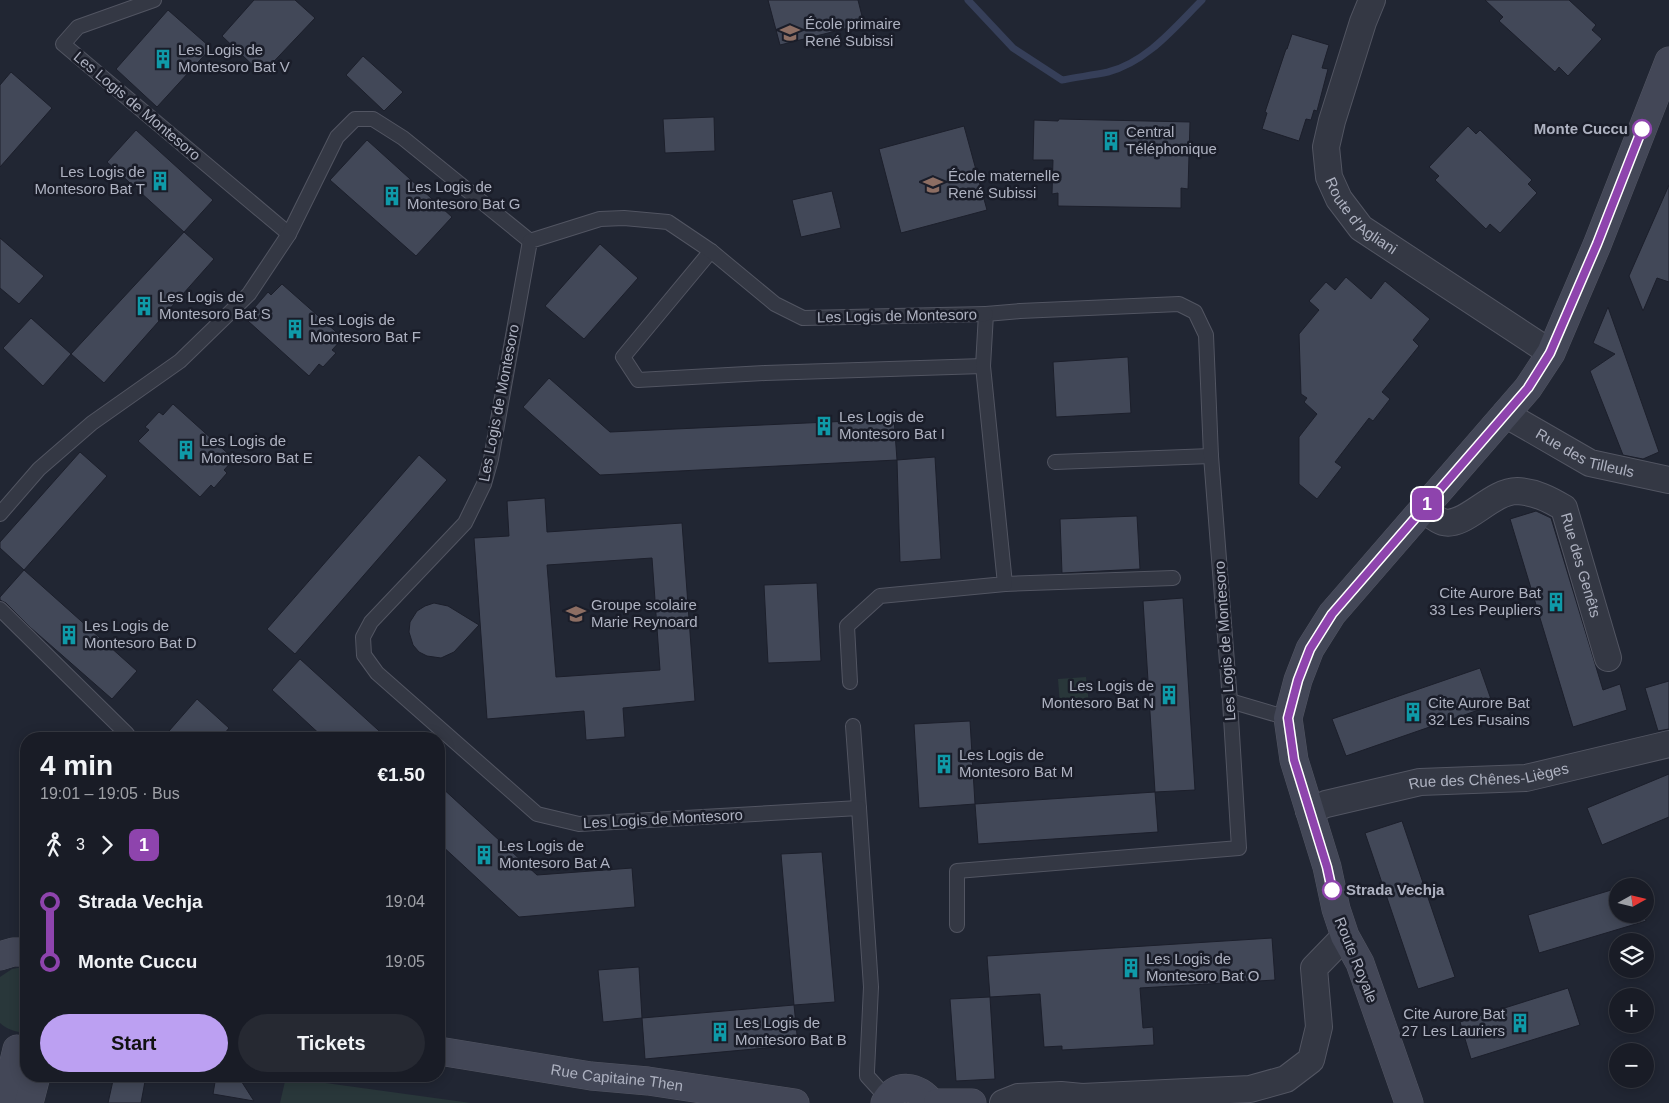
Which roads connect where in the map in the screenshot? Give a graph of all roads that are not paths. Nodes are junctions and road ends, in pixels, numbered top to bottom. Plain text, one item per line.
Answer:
1 (154, 0) edge
2 (1372, 0) edge
3 (1669, 61) edge
4 (289, 234) junction
5 (530, 241) junction
6 (711, 251) junction
7 (986, 314) junction
8 (1550, 353) junction
9 (983, 366) junction
10 (1505, 414) junction
11 (1211, 456) junction
12 (1055, 462) dead end
13 (1669, 480) edge
14 (1423, 509) junction
15 (0, 514) edge
16 (1173, 578) dead end
17 (1005, 584) junction
18 (0, 610) edge
19 (1608, 658) dead end
20 (850, 682) dead end
21 (1230, 701) junction
22 (1288, 718) junction
23 (854, 726) dead end
24 (125, 732) edge
25 (444, 732) edge
26 (445, 733) edge
27 (1669, 744) edge
28 (859, 808) junction
29 (1309, 812) junction
30 (957, 925) dead end
31 (1345, 936) junction
32 (20, 952) edge
33 (0, 956) edge
34 (15, 1047) edge
35 (445, 1052) edge
36 (34, 1082) edge
37 (1076, 1100) edge
38 (886, 1101) edge
39 (4, 1103) edge
40 (29, 1103) edge
41 (794, 1103) edge
42 (931, 1103) edge
43 (938, 1103) edge
44 (972, 1103) edge
45 (1003, 1103) edge
46 (1409, 1103) edge

1 - 4 lane, Les Logis de Montesoro
2 - 8 street, Route d'Agliani
3 - 8 main road, Route Royale
4 - 5 lane
4 - 15 lane
5 - 6 lane, Les Logis de Montesoro
5 - 25 lane, Les Logis de Montesoro
6 - 7 lane, Les Logis de Montesoro
6 - 9 lane
7 - 9 lane, Les Logis de Montesoro
7 - 11 lane, Les Logis de Montesoro
8 - 10 main road, Route Royale
9 - 17 lane, Les Logis de Montesoro
10 - 13 street, Rue des Tilleuls
10 - 14 main road, Route Royale
11 - 12 lane
11 - 21 lane, Les Logis de Montesoro
14 - 19 street, Rue des Genêts
14 - 22 main road, Route Royale
16 - 17 lane
17 - 20 lane
18 - 24 lane
21 - 22 lane
21 - 30 lane, Les Logis de Montesoro
22 - 29 main road, Route Royale
23 - 28 lane
26 - 28 lane, Les Logis de Montesoro
27 - 29 street, Rue des Chênes-Lièges
28 - 38 lane
29 - 31 main road, Route Royale
31 - 37 street
31 - 46 main road, Route Royale
32 - 33 main road
34 - 39 main road
35 - 41 main road, Rue Capitaine Then
36 - 40 main road
37 - 45 street
38 - 42 main road
43 - 44 main road

